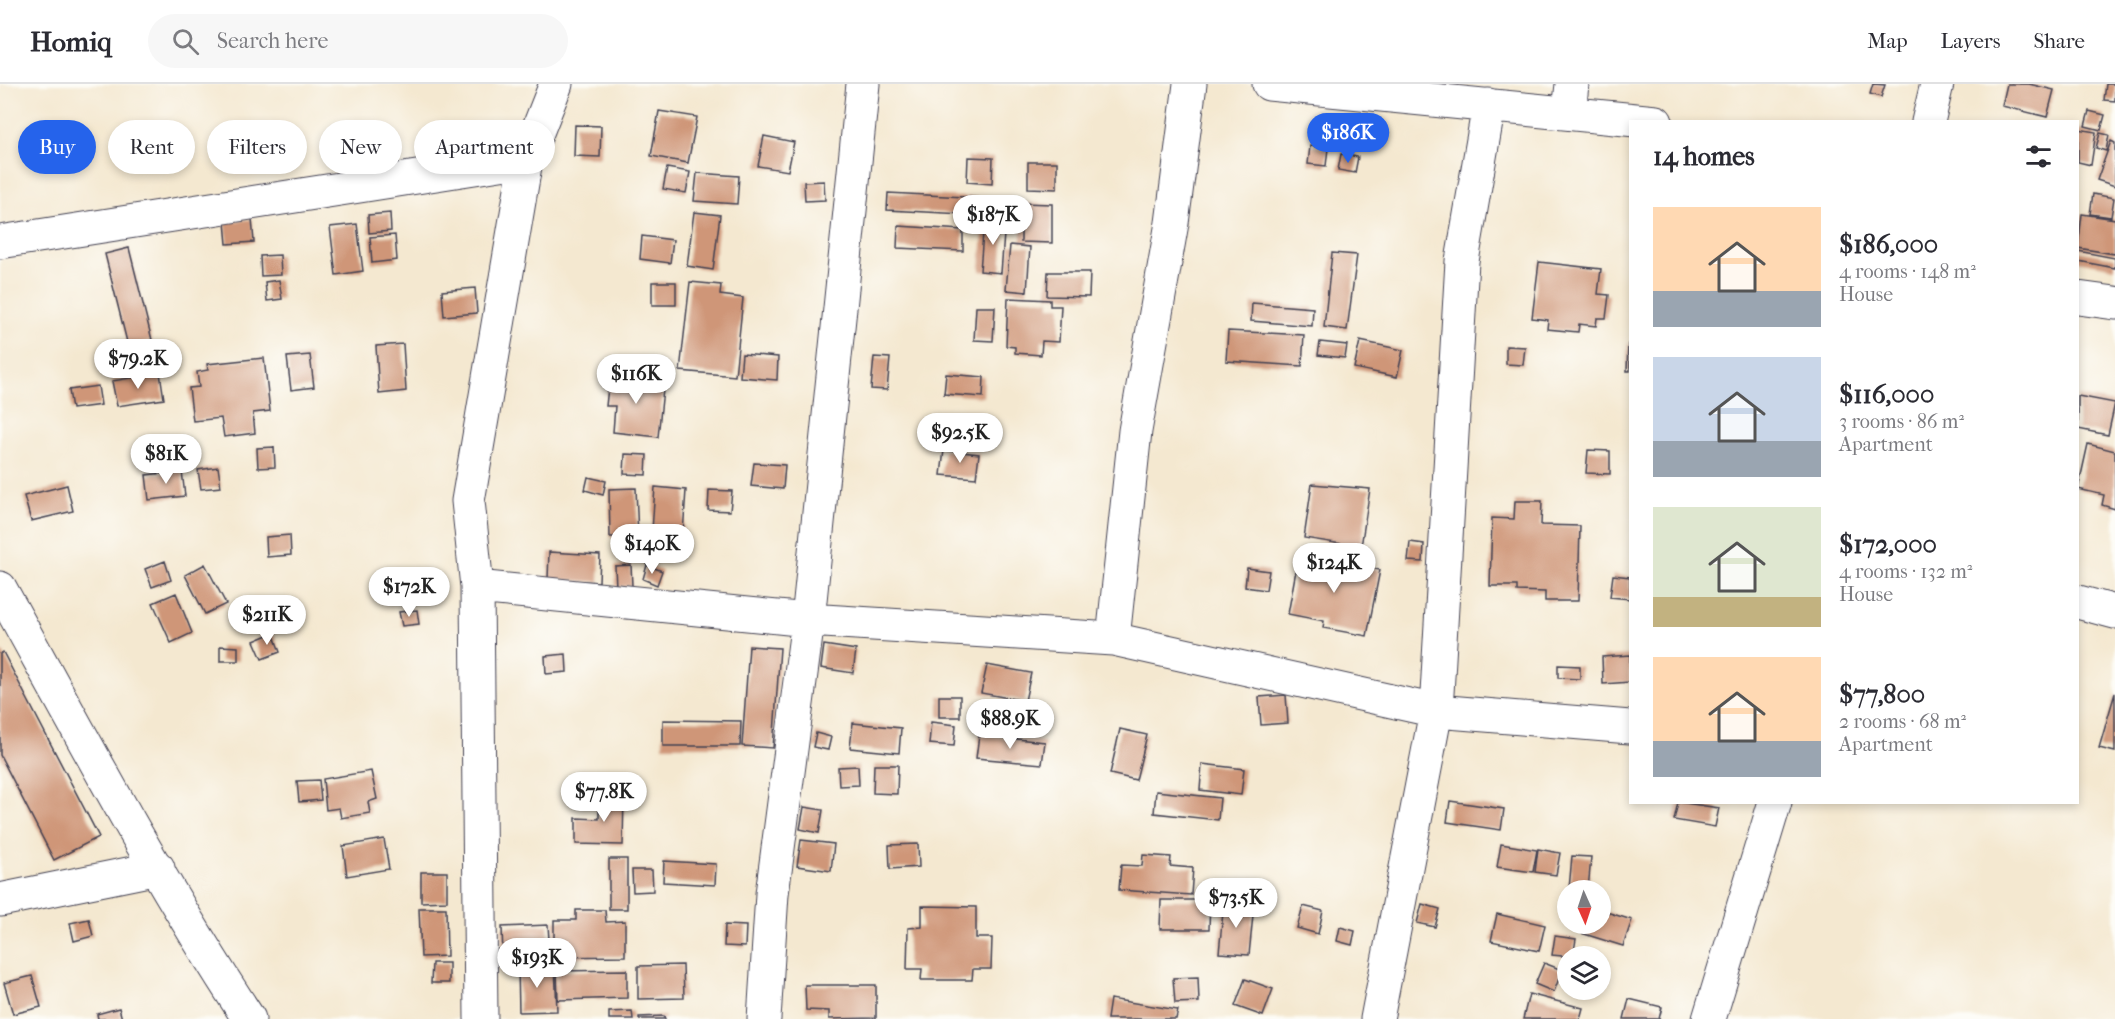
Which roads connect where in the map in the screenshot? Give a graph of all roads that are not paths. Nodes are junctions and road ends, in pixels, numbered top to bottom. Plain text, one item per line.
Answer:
1 (556, 84) edge
2 (863, 84) edge
3 (1190, 84) edge
4 (1269, 84) edge
5 (1937, 84) edge
6 (1570, 98) edge
7 (1489, 105) junction
8 (542, 120) edge
9 (1649, 120) edge
10 (1928, 120) edge
11 (436, 174) edge
12 (524, 174) edge
13 (0, 242) edge
14 (2079, 298) edge
15 (2115, 303) edge
16 (477, 587) junction
17 (0, 588) edge
18 (2079, 602) edge
19 (2115, 612) edge
20 (808, 620) junction
21 (1113, 639) junction
22 (1436, 711) junction
23 (1629, 727) edge
24 (1774, 804) edge
25 (158, 868) junction
26 (0, 900) edge
27 (249, 1019) edge
28 (481, 1019) edge
29 (764, 1019) edge
30 (1377, 1019) edge
31 (1709, 1019) edge

1 - 8 street
2 - 20 street
3 - 21 street
4 - 7 street
5 - 10 street
6 - 7 street
6 - 9 street
7 - 22 street
11 - 13 street
12 - 16 street
14 - 15 street
16 - 20 street
16 - 28 street
17 - 25 street
18 - 19 street
20 - 21 street
20 - 29 street
21 - 22 street
22 - 23 street
22 - 30 street
24 - 31 street
25 - 26 street
25 - 27 street

